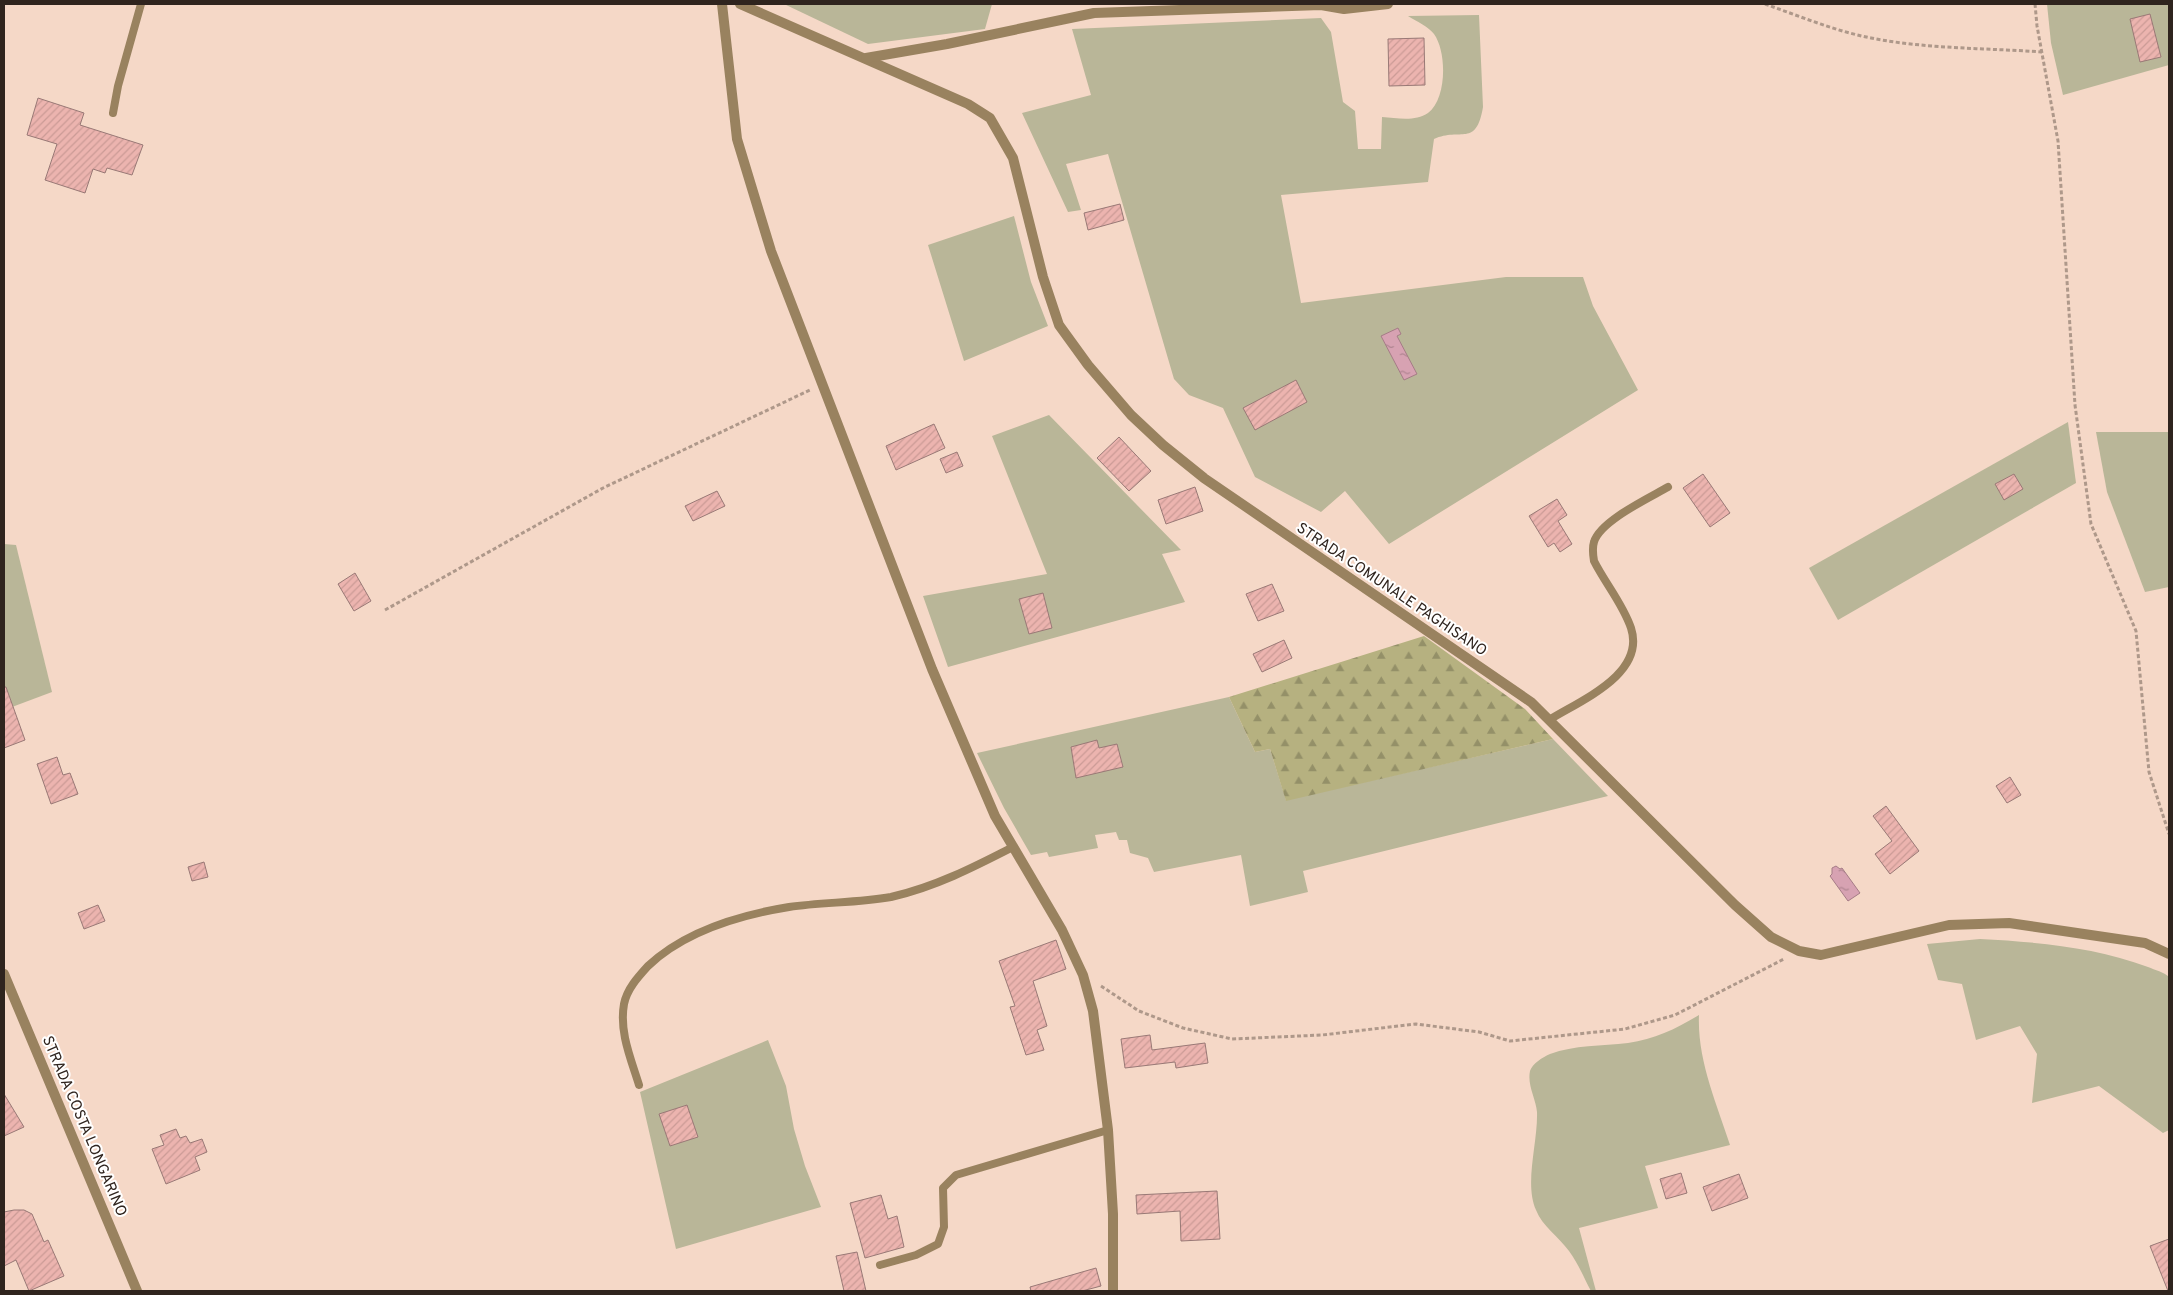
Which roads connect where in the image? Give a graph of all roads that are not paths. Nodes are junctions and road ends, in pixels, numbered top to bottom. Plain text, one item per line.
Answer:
1 (141, 4) edge
2 (722, 4) edge
3 (740, 4) edge
4 (1388, 4) edge
5 (866, 58) junction
6 (113, 113) dead end
7 (1668, 487) dead end
8 (1549, 720) junction
9 (1013, 847) junction
10 (2169, 954) edge
11 (4, 974) edge
12 (639, 1085) dead end
13 (1108, 1130) junction
14 (880, 1265) dead end
15 (137, 1291) edge
16 (1113, 1291) edge

1 - 6 lane
2 - 9 street
3 - 5 street, STRADA COMUNALE PAGHISANO
4 - 5 street
5 - 8 street, STRADA COMUNALE PAGHISANO
7 - 8 lane
8 - 10 street, STRADA COMUNALE PAGHISANO
9 - 12 lane
9 - 13 street
11 - 15 street, STRADA COSTA LONGARINO
13 - 14 lane
13 - 16 street

